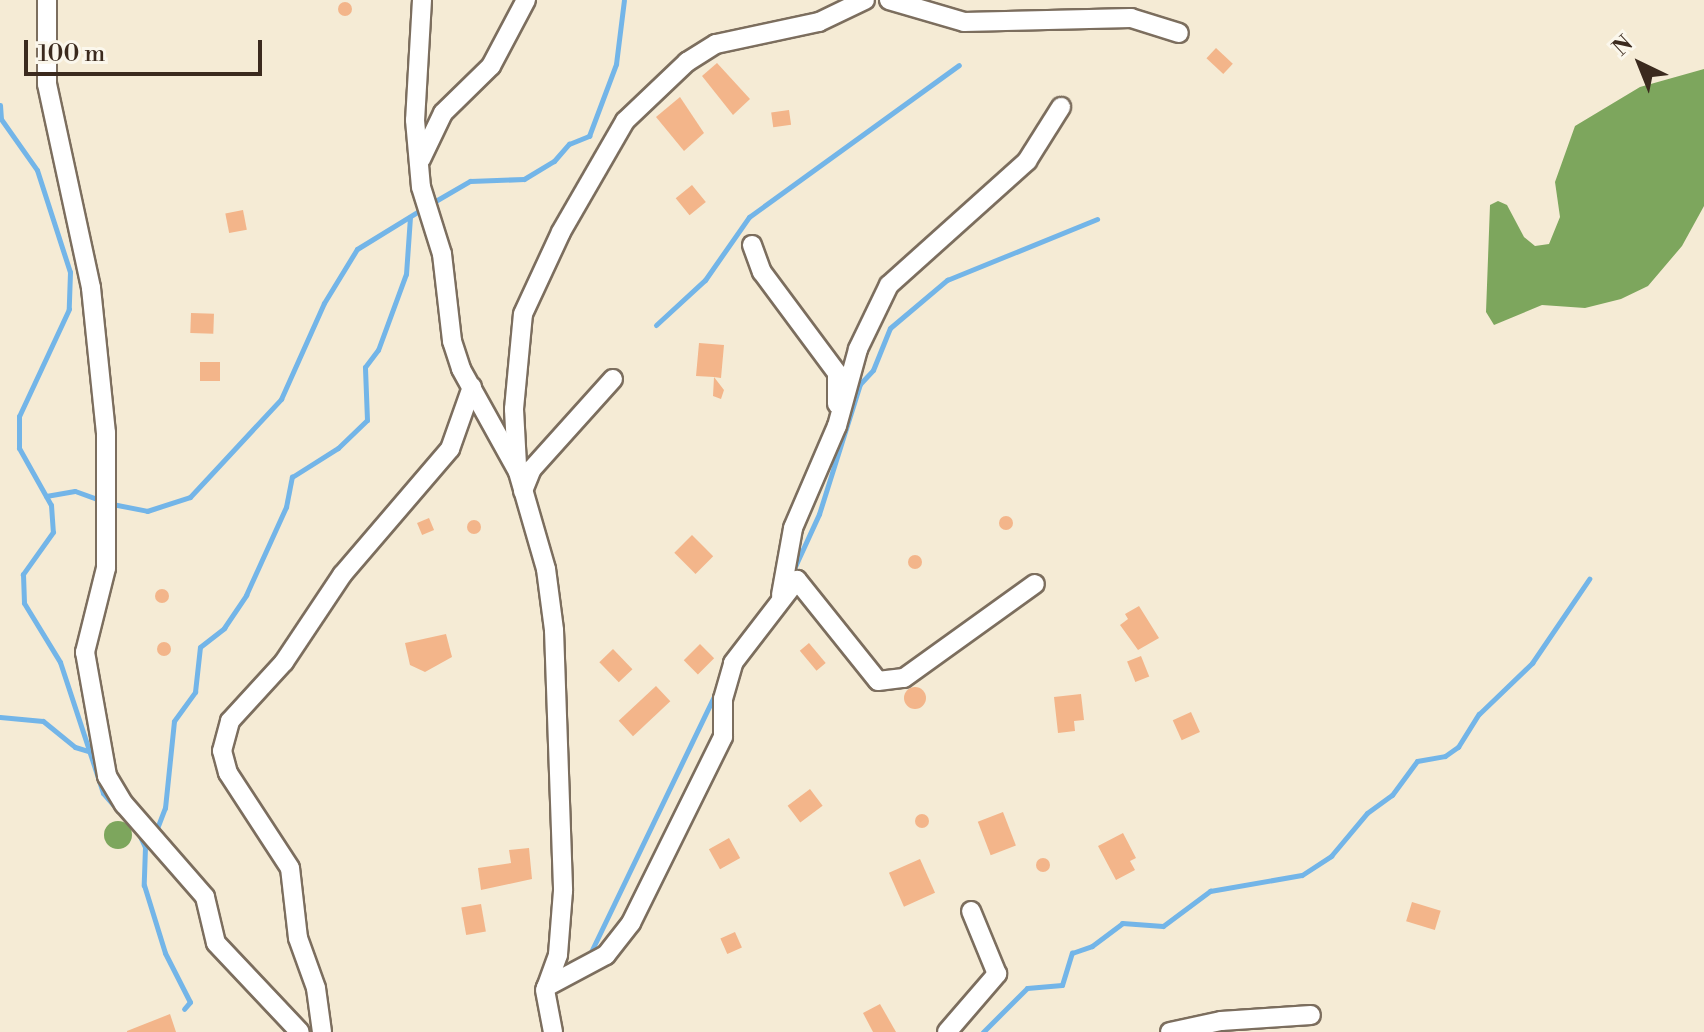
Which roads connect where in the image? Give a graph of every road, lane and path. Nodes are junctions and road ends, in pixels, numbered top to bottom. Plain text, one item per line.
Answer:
1 (47, 0) edge
2 (422, 0) edge
3 (526, 0) edge
4 (889, 0) edge
5 (859, 1) edge
6 (1179, 33) dead end
7 (1061, 107) dead end
8 (419, 162) junction
9 (752, 245) dead end
10 (613, 379) dead end
11 (472, 387) junction
12 (837, 426) junction
13 (518, 472) junction
14 (523, 491) junction
15 (1035, 584) dead end
16 (781, 595) junction
17 (971, 911) dead end
18 (546, 987) junction
19 (1311, 1015) dead end
20 (300, 1032) edge
21 (322, 1032) edge
22 (553, 1032) edge
23 (947, 1032) edge
24 (1170, 1032) edge

1 - 20 street
2 - 8 street
3 - 8 street
4 - 6 street
5 - 13 street
7 - 12 street
8 - 11 street
9 - 12 street
10 - 14 street
11 - 13 street
11 - 21 street
12 - 16 street
13 - 14 street
14 - 18 street
15 - 16 street
16 - 18 street
17 - 23 street
18 - 22 street
19 - 24 street

